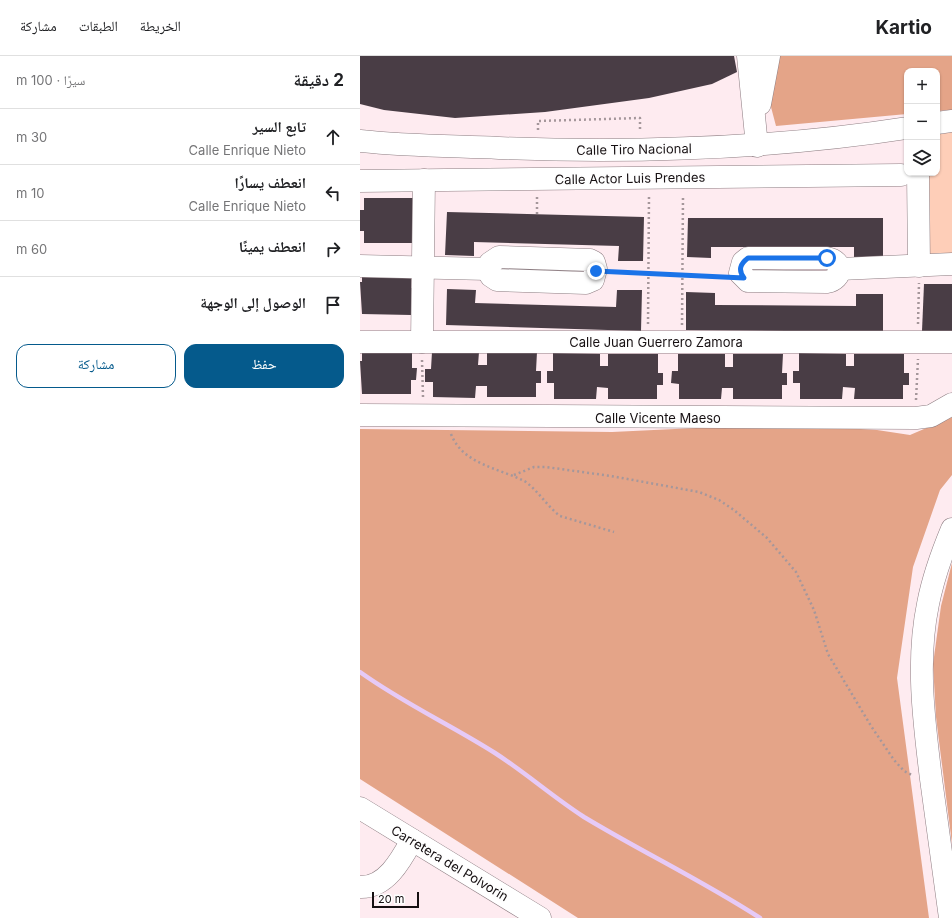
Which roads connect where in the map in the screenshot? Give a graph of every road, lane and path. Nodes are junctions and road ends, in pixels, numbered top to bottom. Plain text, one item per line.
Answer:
1 (748, 56) edge
2 (769, 56) edge
3 (952, 120) edge
4 (538, 121) dead end
5 (940, 122) edge
6 (904, 128) edge
7 (756, 136) junction
8 (360, 140) edge
9 (641, 149) junction
10 (669, 149) junction
11 (904, 174) edge
12 (909, 176) edge
13 (667, 177) junction
14 (424, 180) junction
15 (360, 181) edge
16 (952, 264) edge
17 (360, 266) edge
18 (919, 266) junction
19 (423, 268) junction
20 (596, 271) joint
21 (649, 273) junction
22 (682, 275) junction
23 (744, 278) joint
24 (360, 342) edge
25 (422, 342) junction
26 (648, 342) junction
27 (682, 342) junction
28 (952, 342) edge
29 (952, 404) edge
30 (360, 415) edge
31 (423, 416) junction
32 (449, 416) junction
33 (514, 475) junction
34 (952, 529) edge
35 (614, 532) dead end
36 (931, 779) junction
37 (360, 808) edge
38 (412, 840) junction
39 (360, 887) edge
40 (949, 889) edge
41 (540, 918) edge
42 (950, 918) edge

1 - 7 street
2 - 7 street
3 - 5 street
4 - 9 path
6 - 7 street, Calle Tiro Nacional
7 - 10 street, Calle Tiro Nacional
8 - 9 street, Calle Tiro Nacional
9 - 10 street, Calle Tiro Nacional
10 - 13 street
11 - 13 street, Calle Actor Luis Prendes
12 - 18 street
13 - 14 street, Calle Actor Luis Prendes
13 - 21 path
13 - 22 path
14 - 15 street, Calle Actor Luis Prendes
14 - 19 street
16 - 18 street
17 - 19 street
18 - 23 street
19 - 20 street
19 - 25 street
20 - 21 path
21 - 22 path
21 - 26 path
22 - 23 path
22 - 27 path
24 - 25 street, Calle Juan Guerrero Zamora
25 - 26 street, Calle Juan Guerrero Zamora
25 - 31 path
26 - 27 street, Calle Juan Guerrero Zamora
27 - 28 street, Calle Juan Guerrero Zamora
29 - 32 street, Calle Vicente Maeso
30 - 31 street, Calle Vicente Maeso
31 - 32 street, Calle Vicente Maeso
32 - 33 path
33 - 35 path
33 - 36 path
34 - 36 street
36 - 40 street
37 - 38 street, Carretera del Polvorin
38 - 39 street
38 - 41 street, Carretera del Polvorin
40 - 42 street

